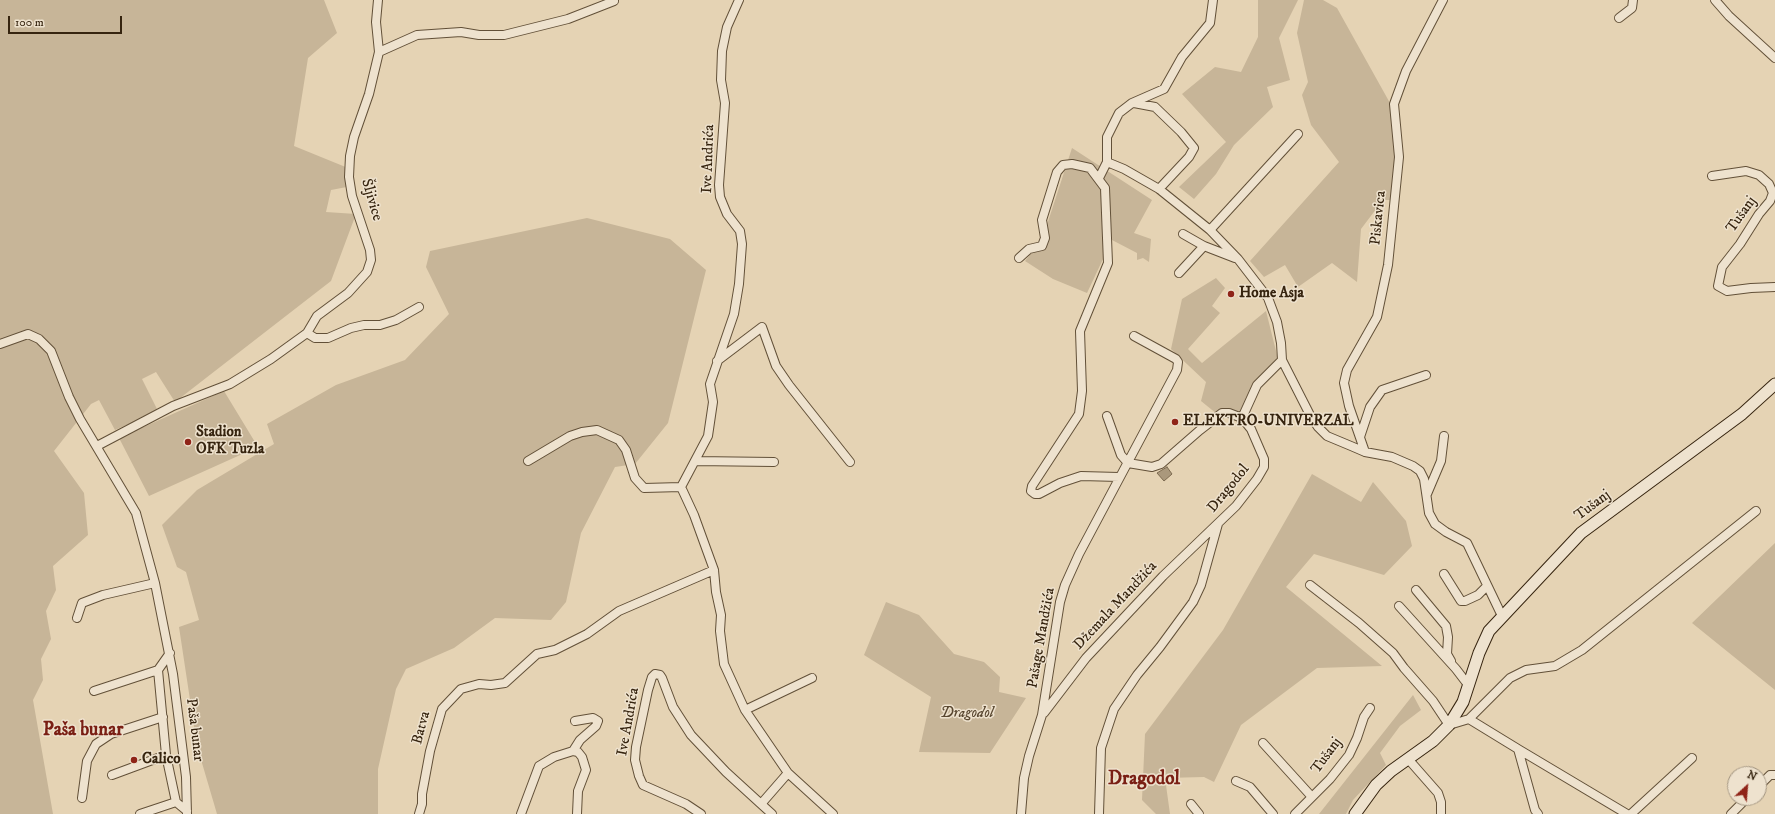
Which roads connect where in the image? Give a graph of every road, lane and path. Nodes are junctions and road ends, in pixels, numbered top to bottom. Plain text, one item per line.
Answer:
1 (378, 0) edge
2 (739, 0) edge
3 (1213, 0) edge
4 (1442, 0) edge
5 (1633, 0) edge
6 (1715, 0) edge
7 (614, 1) dead end
8 (1619, 18) dead end
9 (379, 52) junction
10 (1775, 58) edge
11 (1132, 102) junction
12 (1298, 134) dead end
13 (1107, 162) junction
14 (1712, 176) dead end
15 (1099, 178) junction
16 (1158, 189) junction
17 (1210, 230) junction
18 (1183, 234) dead end
19 (1204, 246) junction
20 (1019, 258) dead end
21 (1238, 259) junction
22 (1179, 272) dead end
23 (1775, 287) edge
24 (419, 307) dead end
25 (307, 334) junction
26 (1134, 336) dead end
27 (0, 344) edge
28 (1282, 360) junction
29 (717, 361) junction
30 (1426, 375) dead end
31 (1775, 384) edge
32 (1107, 416) dead end
33 (1242, 418) junction
34 (1444, 436) dead end
35 (1360, 438) junction
36 (97, 446) junction
37 (1365, 452) junction
38 (528, 461) dead end
39 (695, 461) junction
40 (774, 462) dead end
41 (850, 462) dead end
42 (1128, 463) junction
43 (1119, 477) junction
44 (681, 487) junction
45 (1427, 494) junction
46 (1756, 511) dead end
47 (1219, 523) junction
48 (714, 570) junction
49 (1444, 574) dead end
50 (155, 583) junction
51 (1310, 585) dead end
52 (1487, 586) junction
53 (1416, 590) dead end
54 (1399, 606) dead end
55 (1502, 616) junction
56 (77, 618) dead end
57 (170, 653) junction
58 (1456, 669) junction
59 (158, 670) junction
60 (812, 678) dead end
61 (1469, 686) junction
62 (94, 691) dead end
63 (1370, 708) dead end
64 (745, 710) junction
65 (1042, 716) junction
66 (163, 717) junction
67 (1468, 718) junction
68 (575, 721) dead end
69 (1449, 725) junction
70 (1263, 742) dead end
71 (1518, 749) junction
72 (573, 751) junction
73 (166, 755) junction
74 (1692, 758) dead end
75 (1408, 760) junction
76 (788, 773) junction
77 (112, 775) dead end
78 (1236, 780) dead end
79 (1312, 797) junction
80 (82, 798) dead end
81 (176, 802) junction
82 (761, 804) junction
83 (1191, 804) dead end
84 (187, 812) edge
85 (140, 814) edge
86 (419, 814) edge
87 (521, 814) edge
88 (577, 814) edge
89 (701, 814) edge
90 (772, 814) edge
91 (833, 814) edge
92 (1021, 814) edge
93 (1099, 814) edge
94 (1199, 814) edge
95 (1273, 814) edge
96 (1295, 814) edge
97 (1355, 814) edge
98 (1441, 814) edge
99 (1538, 814) edge
100 (1627, 814) edge
101 (1631, 814) edge

1 - 9 street, Šljivice
2 - 29 street, Ive Andrića
3 - 11 street
4 - 35 street, Piskavica
5 - 8 street
6 - 10 street
7 - 9 street
9 - 25 street, Šljivice
11 - 13 street
11 - 16 street
12 - 17 street
13 - 15 street
13 - 16 street
14 - 23 street, Tušanj
15 - 20 street
15 - 43 street
16 - 17 street
17 - 21 street
18 - 19 street
19 - 21 street
19 - 22 street
21 - 28 street
24 - 25 street
25 - 36 street, Šljivice
26 - 42 street
27 - 36 street, Paša bunar
28 - 33 street
28 - 37 street
29 - 39 street, Ive Andrića
29 - 41 street
30 - 35 street
31 - 55 street, Tušanj
32 - 42 street
33 - 42 street
33 - 47 street, Dragodol
34 - 45 street
35 - 37 street, Piskavica
36 - 50 street, Paša bunar
37 - 45 street
38 - 44 street
39 - 40 street
39 - 44 street, Ive Andrića
42 - 43 street, Pašage Mandžića
43 - 65 street, Pašage Mandžića
44 - 48 street
45 - 52 street
46 - 67 street
47 - 65 street, Džemala Mandžića
47 - 93 street, Dragodol
48 - 64 street
48 - 86 street, Batva
49 - 52 street
50 - 56 street
50 - 57 street, Paša bunar
51 - 69 street
52 - 55 street
53 - 58 street
54 - 58 street
55 - 61 street, Tušanj
57 - 59 street
57 - 84 street, Paša bunar
58 - 61 street
59 - 62 street
59 - 66 street, Paša bunar
60 - 64 street
61 - 69 street, Tušanj
63 - 79 street, Tušanj
64 - 76 street
65 - 92 street, Pašage Mandžića
66 - 73 street, Paša bunar
66 - 80 street, Paša bunar
67 - 69 street
67 - 71 street
68 - 72 street
69 - 75 street, Tušanj
70 - 79 street, Tušanj
71 - 99 street
71 - 100 street
72 - 87 street
72 - 88 street
73 - 77 street, Paša bunar
73 - 81 street, Paša bunar
74 - 101 street
75 - 97 street, Tušanj
75 - 98 street
76 - 82 street
76 - 91 street
78 - 95 street
79 - 96 street, Tušanj
81 - 84 street, Paša bunar
81 - 85 street
82 - 89 street, Ive Andrića
82 - 90 street, Ive Andrića
83 - 94 street

